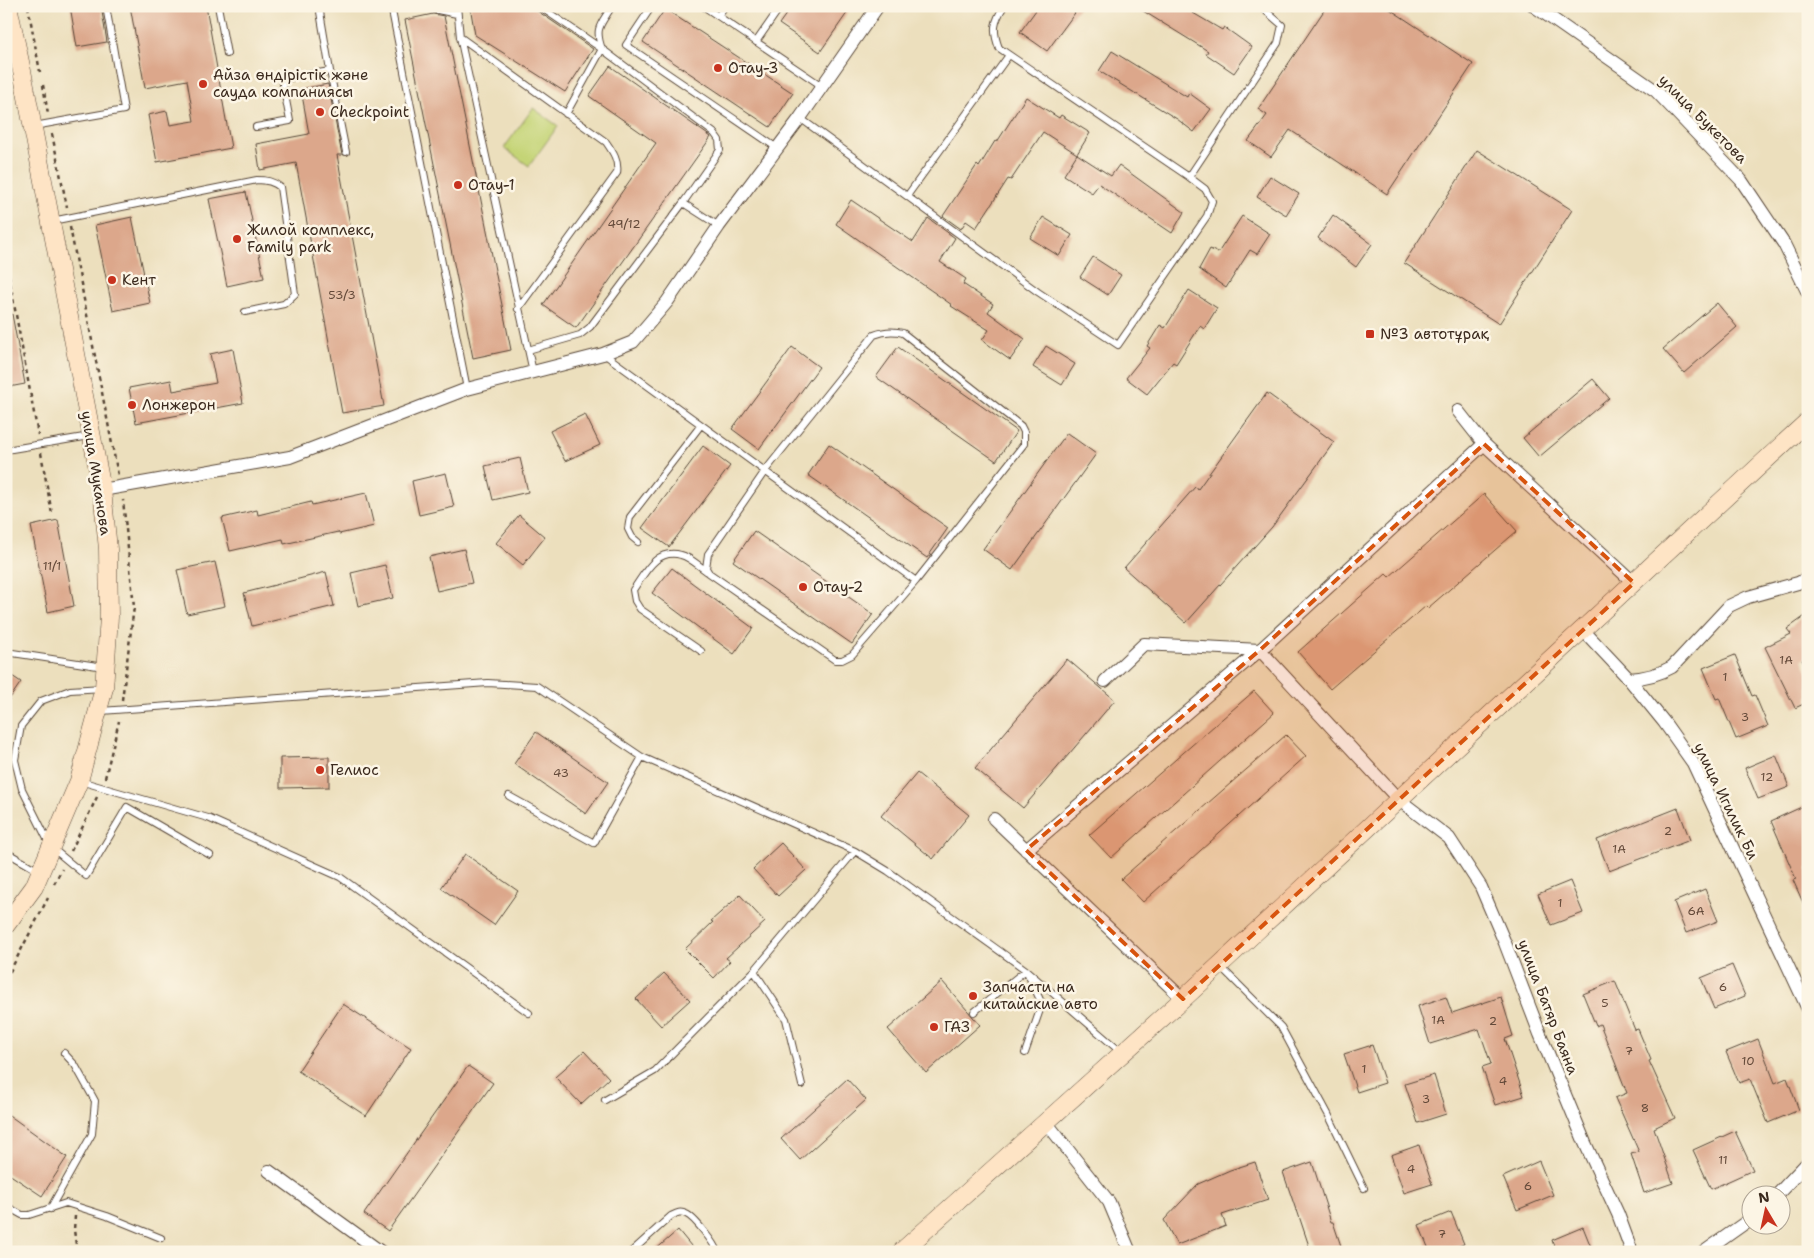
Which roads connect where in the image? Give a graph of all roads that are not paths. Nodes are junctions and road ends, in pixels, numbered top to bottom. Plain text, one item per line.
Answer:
1 (8, 6) edge
2 (106, 6) edge
3 (218, 6) edge
4 (319, 6) edge
5 (392, 6) edge
6 (418, 6) edge
7 (457, 6) edge
8 (539, 6) edge
9 (612, 6) edge
10 (652, 6) edge
11 (703, 6) edge
12 (725, 6) edge
13 (781, 6) edge
14 (878, 6) edge
15 (1004, 6) edge
16 (1260, 6) edge
17 (1534, 6) edge
18 (457, 14) junction
19 (718, 16) junction
20 (460, 37) junction
21 (756, 42) junction
22 (602, 50) junction
23 (227, 54) dead end
24 (1009, 54) junction
25 (330, 71) junction
26 (15, 77) edge
27 (822, 86) junction
28 (566, 114) junction
29 (800, 118) junction
30 (33, 126) junction
31 (256, 127) dead end
32 (777, 148) junction
33 (346, 152) dead end
34 (1189, 177) junction
35 (907, 196) junction
36 (683, 203) junction
37 (51, 221) junction
38 (719, 226) junction
39 (1808, 293) edge
40 (518, 309) junction
41 (245, 312) dead end
42 (528, 350) junction
43 (603, 354) junction
44 (533, 372) junction
45 (467, 389) junction
46 (1458, 411) dead end
47 (1808, 421) edge
48 (701, 424) junction
49 (92, 436) junction
50 (1484, 444) junction
51 (6, 450) edge
52 (765, 471) junction
53 (102, 490) junction
54 (638, 542) dead end
55 (709, 573) junction
56 (1808, 578) edge
57 (916, 582) junction
58 (1634, 583) junction
59 (1583, 630) junction
60 (1260, 650) junction
61 (6, 652) edge
62 (701, 652) dead end
63 (105, 668) junction
64 (1629, 680) junction
65 (1105, 681) dead end
66 (104, 688) junction
67 (98, 711) junction
68 (642, 757) junction
69 (79, 781) junction
70 (509, 796) dead end
71 (1398, 799) junction
72 (994, 819) dead end
73 (51, 847) junction
74 (1026, 850) junction
75 (855, 851) junction
76 (6, 852) edge
77 (210, 856) dead end
78 (40, 872) junction
79 (6, 925) edge
80 (1219, 965) junction
81 (1026, 970) junction
82 (754, 971) junction
83 (1183, 999) junction
84 (1808, 1009) edge
85 (974, 1012) dead end
86 (529, 1013) dead end
87 (1025, 1052) dead end
88 (64, 1053) dead end
89 (1123, 1054) junction
90 (802, 1085) dead end
91 (605, 1100) dead end
92 (1046, 1122) junction
93 (1808, 1162) edge
94 (269, 1171) dead end
95 (1785, 1186) edge
96 (1364, 1188) dead end
97 (6, 1206) edge
98 (50, 1209) junction
99 (1742, 1225) edge
100 (161, 1238) dead end
101 (381, 1252) edge
102 (631, 1252) edge
103 (717, 1252) edge
104 (901, 1252) edge
105 (1130, 1252) edge
106 (1632, 1252) edge
107 (1704, 1252) edge

1 - 26 main road, улица Муканова
2 - 30 lane
3 - 23 lane
4 - 25 lane
5 - 45 lane
6 - 18 lane
7 - 18 lane
8 - 22 lane
9 - 22 lane
10 - 32 lane
11 - 19 lane
12 - 19 lane
13 - 21 lane
14 - 27 street
15 - 24 lane
16 - 34 lane
17 - 39 street, улица Букетова
18 - 20 lane
19 - 21 lane
20 - 28 lane
20 - 40 lane
21 - 27 lane
22 - 28 lane
22 - 36 lane
24 - 34 lane
24 - 35 lane
25 - 31 lane
25 - 33 lane
26 - 30 main road, улица Муканова
27 - 29 street
28 - 40 lane
29 - 32 street
29 - 35 lane
30 - 37 main road, улица Муканова
32 - 38 street
34 - 35 lane
36 - 38 lane
36 - 42 lane
37 - 41 lane
37 - 49 main road, улица Муканова
38 - 43 street
40 - 42 lane
42 - 44 lane
43 - 44 street
43 - 48 lane
44 - 45 street
45 - 53 street
46 - 50 street
47 - 58 main road
48 - 52 lane
48 - 54 lane
49 - 51 lane
49 - 53 main road, улица Муканова
50 - 58 street
50 - 60 street
52 - 55 lane
52 - 57 lane
52 - 57 lane
53 - 63 main road, улица Муканова
55 - 57 lane
55 - 62 lane
56 - 64 street
58 - 59 main road
59 - 64 street, улица Игилик Би
59 - 71 main road
60 - 65 street
60 - 71 street, улица Батяр Баяна
60 - 74 street
61 - 63 lane
63 - 66 main road, улица Муканова
64 - 84 street, улица Игилик Би
66 - 67 main road, улица Муканова
66 - 73 lane
67 - 68 lane
67 - 69 main road, улица Муканова
68 - 70 lane
68 - 75 lane
69 - 73 main road, улица Муканова
69 - 86 lane
71 - 80 main road
71 - 106 street, улица Батяр Баяна
72 - 74 street
73 - 77 lane
73 - 78 main road, улица Муканова
74 - 83 street
75 - 81 lane
75 - 82 lane
76 - 78 lane
78 - 79 main road, улица Муканова
80 - 83 main road
80 - 96 lane
81 - 85 lane
81 - 87 lane
81 - 89 lane
82 - 90 lane
82 - 91 lane
83 - 89 main road
88 - 98 lane
89 - 92 main road
92 - 104 main road
92 - 105 street
93 - 95 street
94 - 101 street
97 - 98 lane
98 - 100 lane
99 - 107 street
102 - 103 lane

